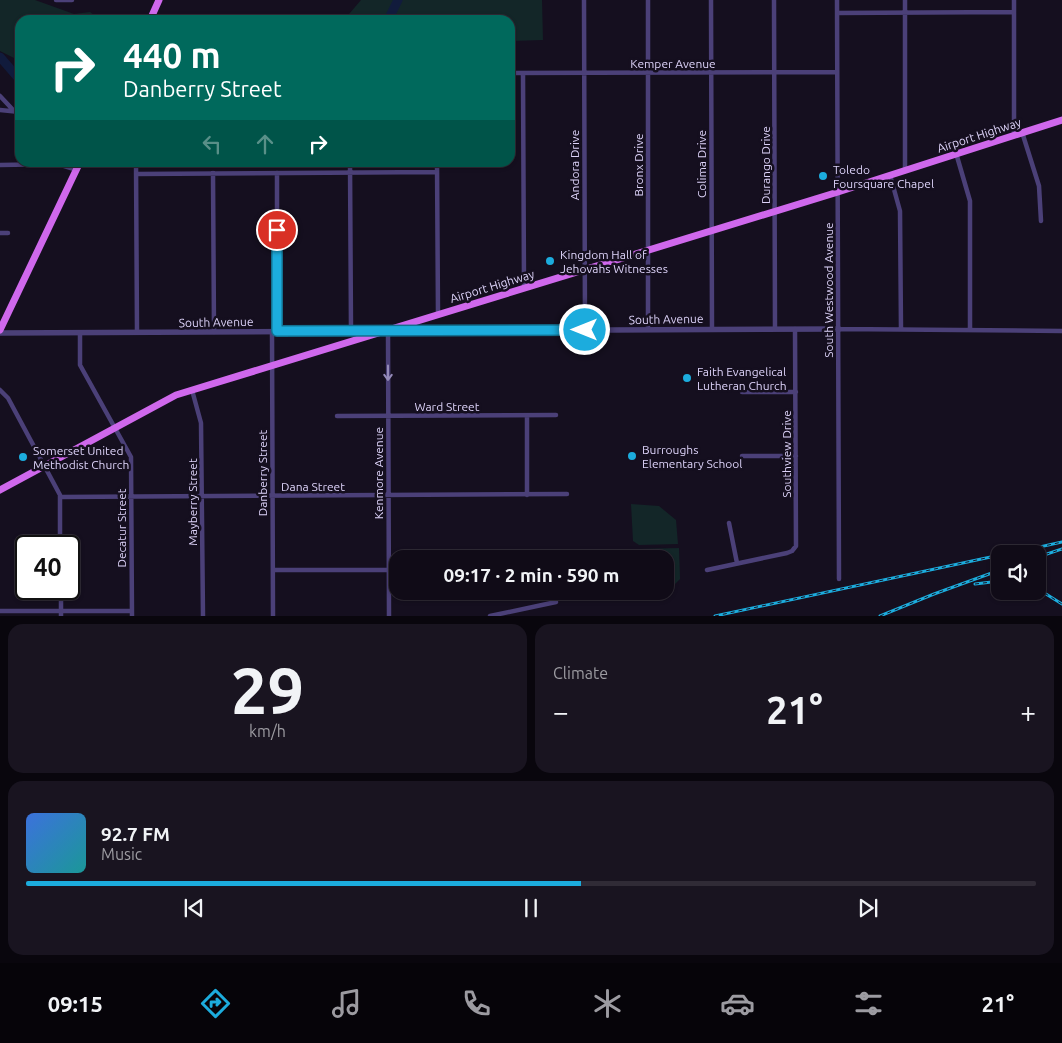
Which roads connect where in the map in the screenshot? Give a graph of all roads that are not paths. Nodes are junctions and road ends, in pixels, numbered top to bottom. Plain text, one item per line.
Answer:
1 (56, 0) edge
2 (72, 0) edge
3 (159, 0) edge
4 (584, 0) edge
5 (648, 0) edge
6 (711, 0) edge
7 (774, 0) edge
8 (837, 0) edge
9 (905, 0) edge
10 (1014, 0) edge
11 (1014, 12) junction
12 (837, 13) junction
13 (905, 13) junction
14 (152, 15) edge
15 (711, 72) junction
16 (774, 72) junction
17 (837, 72) junction
18 (515, 73) edge
19 (524, 73) junction
20 (584, 73) junction
21 (648, 73) junction
22 (0, 96) edge
23 (15, 109) edge
24 (0, 110) edge
25 (15, 112) edge
26 (1062, 120) edge
27 (1022, 132) junction
28 (1014, 135) junction
29 (956, 153) junction
30 (0, 165) edge
31 (15, 165) edge
32 (68, 167) edge
33 (78, 167) edge
34 (136, 167) edge
35 (350, 167) edge
36 (437, 167) edge
37 (77, 170) junction
38 (905, 171) junction
39 (350, 172) junction
40 (437, 172) junction
41 (213, 173) junction
42 (277, 173) junction
43 (136, 174) junction
44 (890, 175) junction
45 (838, 192) junction
46 (775, 211) junction
47 (1041, 221) dead end
48 (711, 230) junction
49 (0, 233) edge
50 (8, 233) dead end
51 (648, 250) junction
52 (584, 269) junction
53 (524, 288) junction
54 (438, 314) junction
55 (712, 329) junction
56 (775, 329) junction
57 (795, 329) junction
58 (839, 329) junction
59 (901, 329) junction
60 (388, 330) junction
61 (585, 330) junction
62 (648, 330) junction
63 (970, 330) junction
64 (274, 331) junction
65 (351, 331) junction
66 (1062, 331) edge
67 (0, 332) edge
68 (137, 332) junction
69 (214, 332) junction
70 (80, 333) junction
71 (272, 365) junction
72 (0, 390) edge
73 (192, 390) junction
74 (742, 392) dead end
75 (796, 392) junction
76 (556, 415) dead end
77 (338, 416) dead end
78 (388, 416) junction
79 (527, 416) junction
80 (115, 427) junction
81 (742, 456) dead end
82 (796, 456) junction
83 (45, 466) junction
84 (0, 490) edge
85 (567, 494) dead end
86 (388, 495) junction
87 (527, 495) junction
88 (202, 496) junction
89 (272, 496) junction
90 (131, 497) junction
91 (60, 498) junction
92 (729, 524) dead end
93 (60, 535) edge
94 (737, 563) junction
95 (273, 570) junction
96 (389, 570) joint
97 (707, 570) dead end
98 (839, 580) dead end
99 (61, 600) edge
100 (389, 600) edge
101 (556, 602) dead end
102 (0, 611) edge
103 (61, 613) edge
104 (132, 613) edge
105 (203, 616) edge
106 (273, 616) edge
107 (389, 616) edge
108 (490, 616) edge

1 - 2 street
3 - 14 main road
4 - 20 street, Andora Drive
5 - 21 street, Bronx Drive
6 - 15 street, Colima Drive
7 - 16 street, Durango Drive
8 - 12 street, South Westwood Avenue
9 - 13 street
10 - 11 street
11 - 13 street
11 - 28 street
12 - 13 street
12 - 17 street, South Westwood Avenue
13 - 38 street
15 - 16 street, Kemper Avenue
15 - 21 street, Kemper Avenue
15 - 48 street, Colima Drive
16 - 17 street, Kemper Avenue
16 - 46 street, Durango Drive
17 - 45 street, South Westwood Avenue
18 - 19 street, Kemper Avenue
19 - 20 street, Kemper Avenue
19 - 53 street
20 - 21 street, Kemper Avenue
20 - 52 street, Andora Drive
21 - 51 street, Bronx Drive
22 - 23 street
24 - 25 street
26 - 27 main road, Airport Highway
27 - 28 main road, Airport Highway
27 - 47 street
28 - 29 main road, Airport Highway
29 - 38 main road, Airport Highway
29 - 63 street
30 - 31 street
32 - 37 street
33 - 37 main road
34 - 43 street
35 - 39 street
36 - 40 street
37 - 67 main road
38 - 44 main road, Airport Highway
39 - 40 street
39 - 42 street
39 - 65 street
40 - 54 street
41 - 42 street
41 - 43 street
41 - 69 street
42 - 64 street, Danberry Street
43 - 68 street
44 - 45 main road, Airport Highway
44 - 59 street
45 - 46 main road, Airport Highway
45 - 58 street, South Westwood Avenue
46 - 48 main road, Airport Highway
46 - 56 street, Durango Drive
48 - 51 main road, Airport Highway
48 - 55 street, Colima Drive
49 - 50 street
51 - 52 main road, Airport Highway
51 - 62 street, Bronx Drive
52 - 53 main road, Airport Highway
52 - 61 street, Andora Drive
53 - 54 main road, Airport Highway
54 - 60 main road, Airport Highway
55 - 56 street, South Avenue
55 - 62 street, South Avenue
56 - 57 street, South Avenue
57 - 58 street, South Avenue
57 - 75 street, Southview Drive
58 - 59 street, South Avenue
58 - 98 street, South Westwood Avenue
59 - 63 street, South Avenue
60 - 61 street, South Avenue
60 - 65 street, South Avenue
60 - 71 main road, Airport Highway
60 -> 78 street, Kenmore Avenue
61 - 62 street, South Avenue
63 - 66 street, South Avenue
64 - 65 street, South Avenue
64 - 69 street, South Avenue
64 - 71 street, Danberry Street
67 - 70 street, South Avenue
68 - 69 street, South Avenue
68 - 70 street, South Avenue
70 - 80 street, Decatur Street
71 - 73 main road, Airport Highway
71 - 89 street, Danberry Street
72 - 83 street
73 - 80 main road, Airport Highway
73 - 88 street, Mayberry Street
74 - 75 street
75 - 82 street, Southview Drive
76 - 79 street, Ward Street
77 - 78 street, Ward Street
78 - 79 street, Ward Street
78 - 86 street, Kenmore Avenue
79 - 87 street
80 - 83 main road, Airport Highway
80 - 90 street, Decatur Street
81 - 82 street
82 - 94 street, Southview Drive
83 - 84 main road, Airport Highway
83 - 91 street
85 - 87 street, Dana Street
86 - 87 street, Dana Street
86 - 89 street, Dana Street
86 - 96 street, Kenmore Avenue
88 - 89 street, Dana Street
88 - 90 street, Dana Street
88 - 105 street, Mayberry Street
89 - 95 street, Danberry Street
90 - 91 street, Dana Street
90 - 104 street, Decatur Street
91 - 93 street
92 - 94 street
94 - 97 street
95 - 96 street
95 - 106 street, Danberry Street
99 - 103 street
100 - 107 street, Kenmore Avenue
101 - 108 street
102 - 103 street
103 - 104 street

